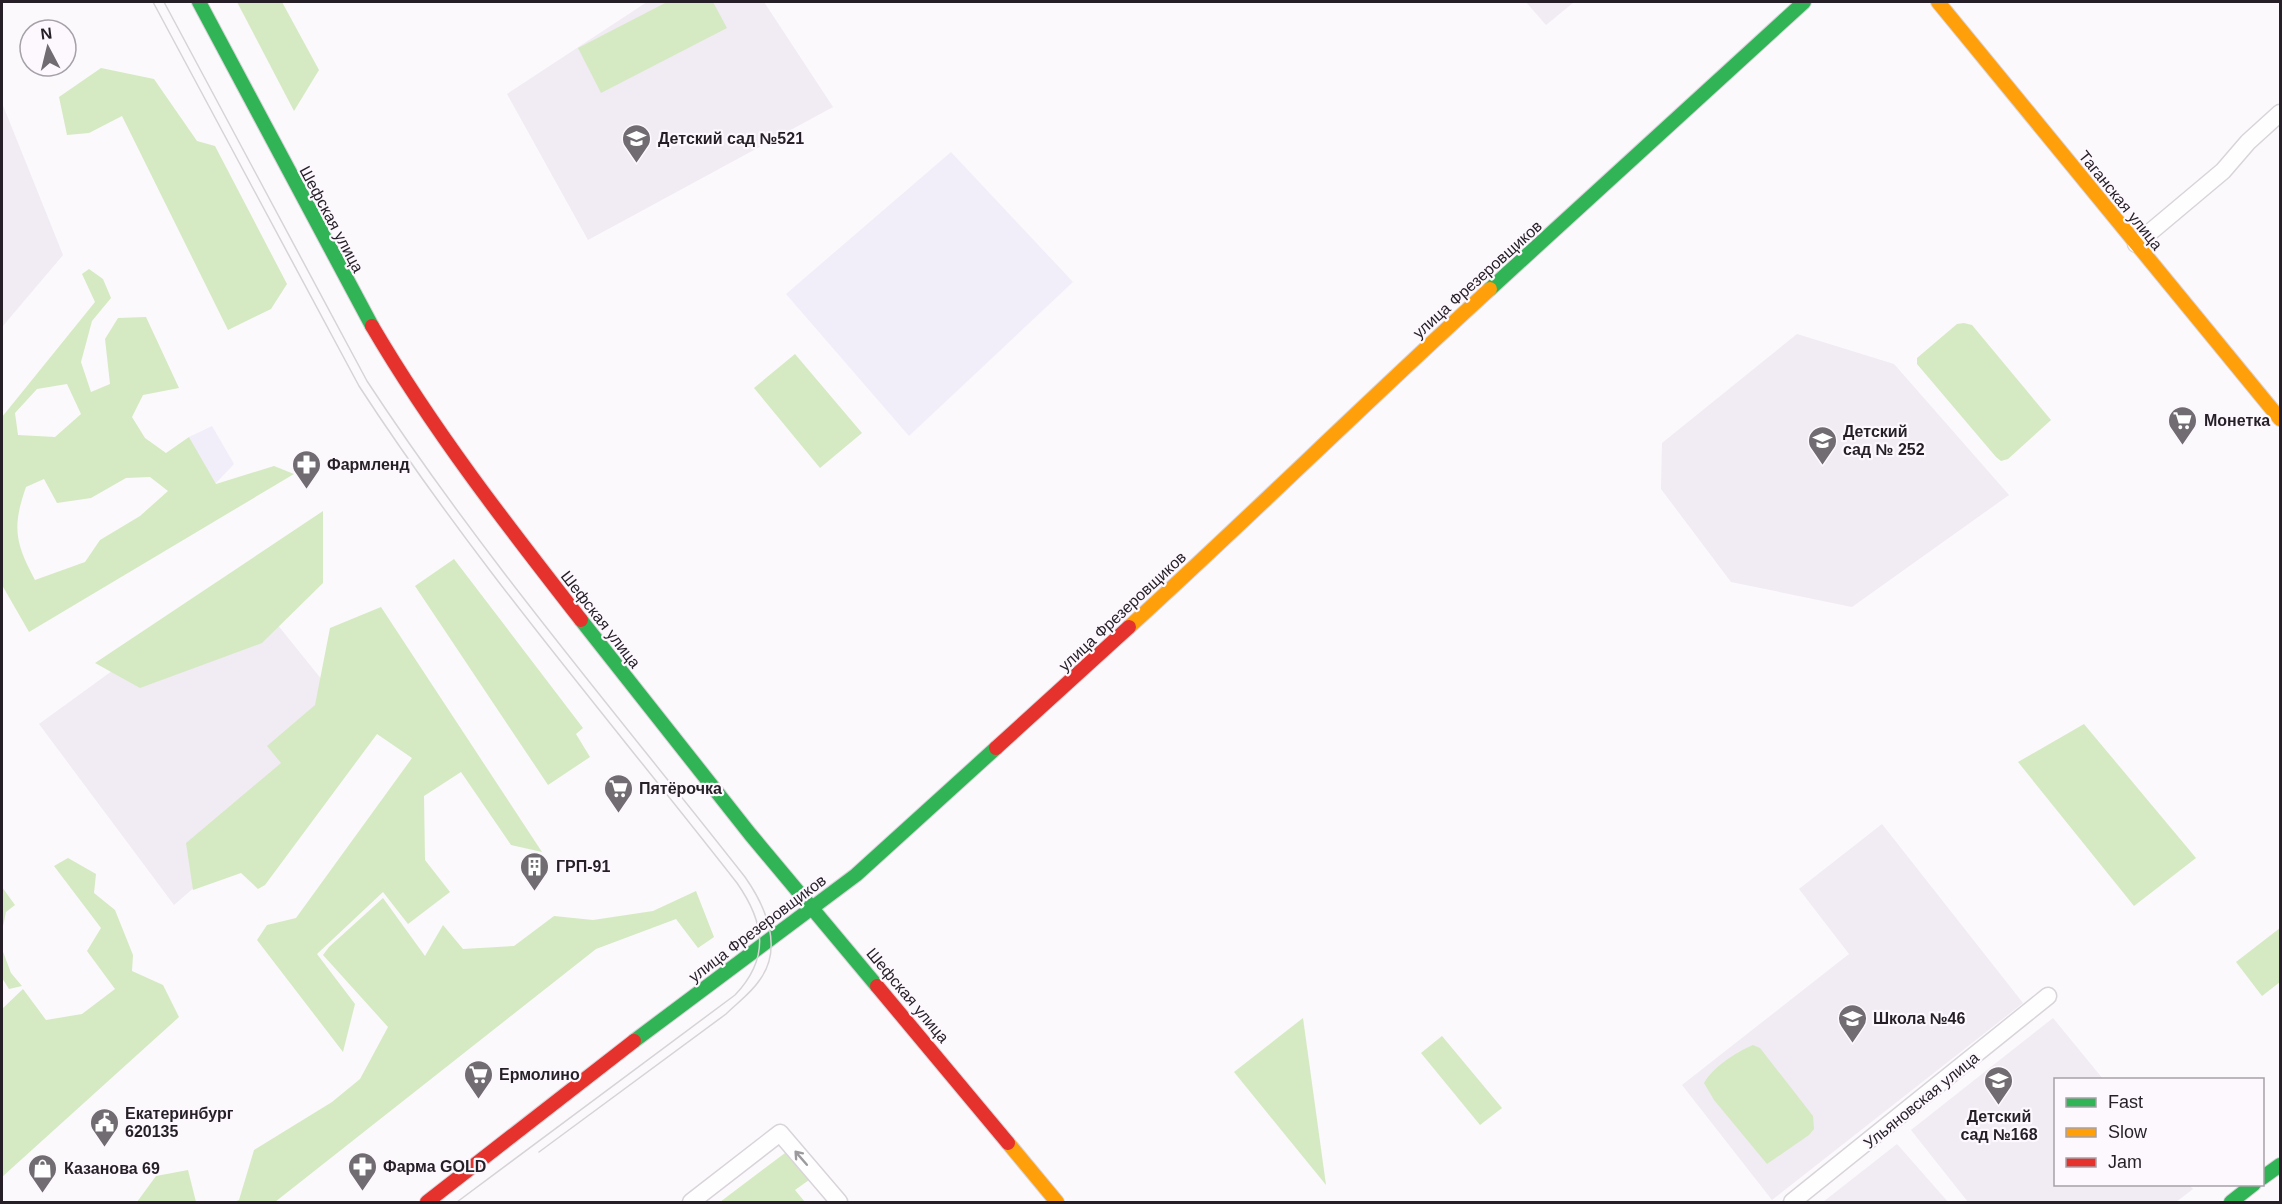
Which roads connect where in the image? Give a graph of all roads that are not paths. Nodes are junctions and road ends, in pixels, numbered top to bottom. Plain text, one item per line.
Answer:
1 (200, 2) edge
2 (1804, 2) edge
3 (1938, 2) edge
4 (2280, 113) edge
5 (2136, 244) junction
6 (2280, 419) edge
7 (811, 908) junction
8 (2048, 996) dead end
9 (2280, 1165) edge
10 (2264, 1177) edge
11 (2253, 1186) edge
12 (427, 1203) edge
13 (691, 1203) edge
14 (839, 1203) edge
15 (1057, 1203) edge
16 (1792, 1203) edge
17 (2231, 1203) edge

1 - 7 main road, Шефская улица
2 - 7 main road, улица Фрезеровщиков
3 - 5 main road, Таганская улица
4 - 5 street
5 - 6 main road, Таганская улица
7 - 12 main road, улица Фрезеровщиков
7 - 15 main road, Шефская улица
8 - 16 street, Ульяновская улица
9 - 10 main road
11 - 17 main road
14 -> 13 street

